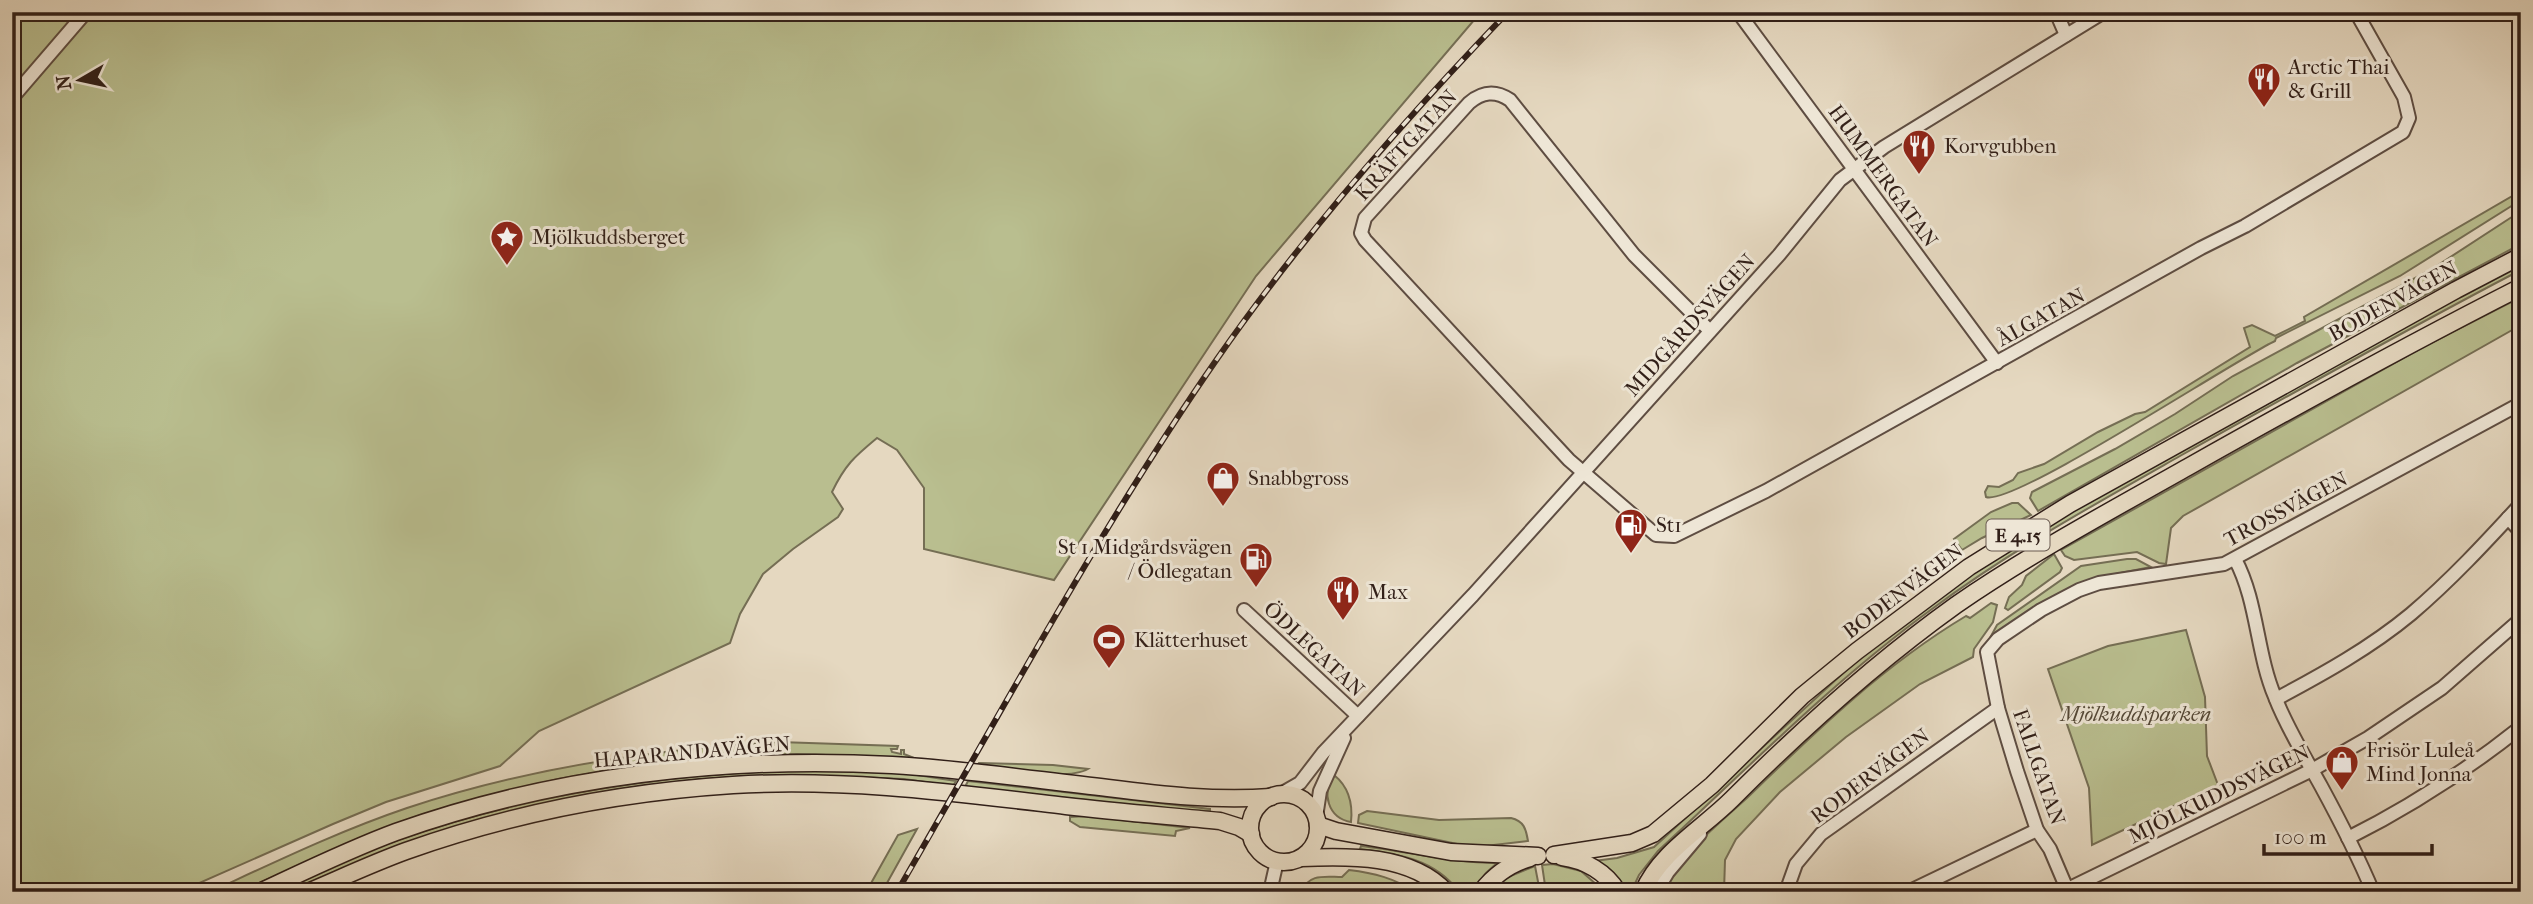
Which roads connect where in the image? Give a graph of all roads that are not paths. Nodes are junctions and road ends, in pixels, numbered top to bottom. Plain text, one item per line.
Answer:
1 (86, 12) edge
2 (1738, 12) edge
3 (2056, 12) edge
4 (2104, 12) edge
5 (2356, 12) edge
6 (2066, 35) junction
7 (12, 97) edge
8 (1854, 169) junction
9 (2521, 256) edge
10 (2521, 287) edge
11 (1710, 331) junction
12 (1997, 363) junction
13 (2521, 408) edge
14 (1583, 472) junction
15 (2521, 504) edge
16 (2508, 518) junction
17 (2521, 532) edge
18 (2235, 559) junction
19 (1244, 610) dead end
20 (2521, 619) edge
21 (1987, 652) joint
22 (2276, 699) junction
23 (1998, 708) junction
24 (1355, 719) junction
25 (2521, 727) edge
26 (2312, 770) junction
27 (1275, 796) junction
28 (1726, 805) junction
29 (1317, 821) junction
30 (2037, 830) junction
31 (1251, 834) junction
32 (2348, 838) junction
33 (1546, 856) junction
34 (1301, 858) junction
35 (1277, 861) junction
36 (2065, 891) edge
37 (260, 892) edge
38 (308, 892) edge
39 (1270, 892) edge
40 (1446, 892) edge
41 (1481, 892) edge
42 (1618, 892) edge
43 (1643, 892) edge
44 (1656, 892) edge
45 (1786, 892) edge
46 (1908, 892) edge
47 (2373, 892) edge

1 - 7 street
2 - 8 street, HUMMERGATAN
3 - 6 street
4 - 6 street, MIDGÅRDSVÄGEN
5 - 12 street, ÅLGATAN
6 - 8 street, MIDGÅRDSVÄGEN
8 - 11 street, MIDGÅRDSVÄGEN
8 - 12 street, HUMMERGATAN
9 - 33 main road, BODENVÄGEN / E 4.15
10 - 28 main road, BODENVÄGEN / E 4.15
11 - 14 street, MIDGÅRDSVÄGEN
11 - 14 street, KRÄFTGATAN
12 - 14 street, ÅLGATAN
13 - 18 street, TROSSVÄGEN
14 - 24 street, MIDGÅRDSVÄGEN
15 - 16 street
16 - 17 street
16 - 22 street
18 - 21 street, TROSSVÄGEN
18 - 22 street
19 - 24 street, ÖDLEGATAN
20 - 26 street, MJÖLKUDDSVÄGEN
21 - 23 street, FALLGATAN
22 - 26 street
23 - 30 street, FALLGATAN
23 - 45 street, RODERVÄGEN
24 - 27 street, MIDGÅRDSVÄGEN
24 - 29 street, MIDGÅRDSVÄGEN
25 - 32 street
26 - 32 street
26 - 36 street, MJÖLKUDDSVÄGEN
27 - 29 main road
27 - 31 main road
27 - 37 main road, HAPARANDAVÄGEN
28 - 43 main road, BODENVÄGEN
28 - 44 street
29 - 33 main road
29 - 34 main road
30 - 36 street, FALLGATAN
30 - 46 street
31 - 35 main road
31 - 38 main road, HAPARANDAVÄGEN
32 - 47 street
33 - 41 main road
33 - 42 main road
34 - 35 main road
34 - 40 main road
35 - 39 street

